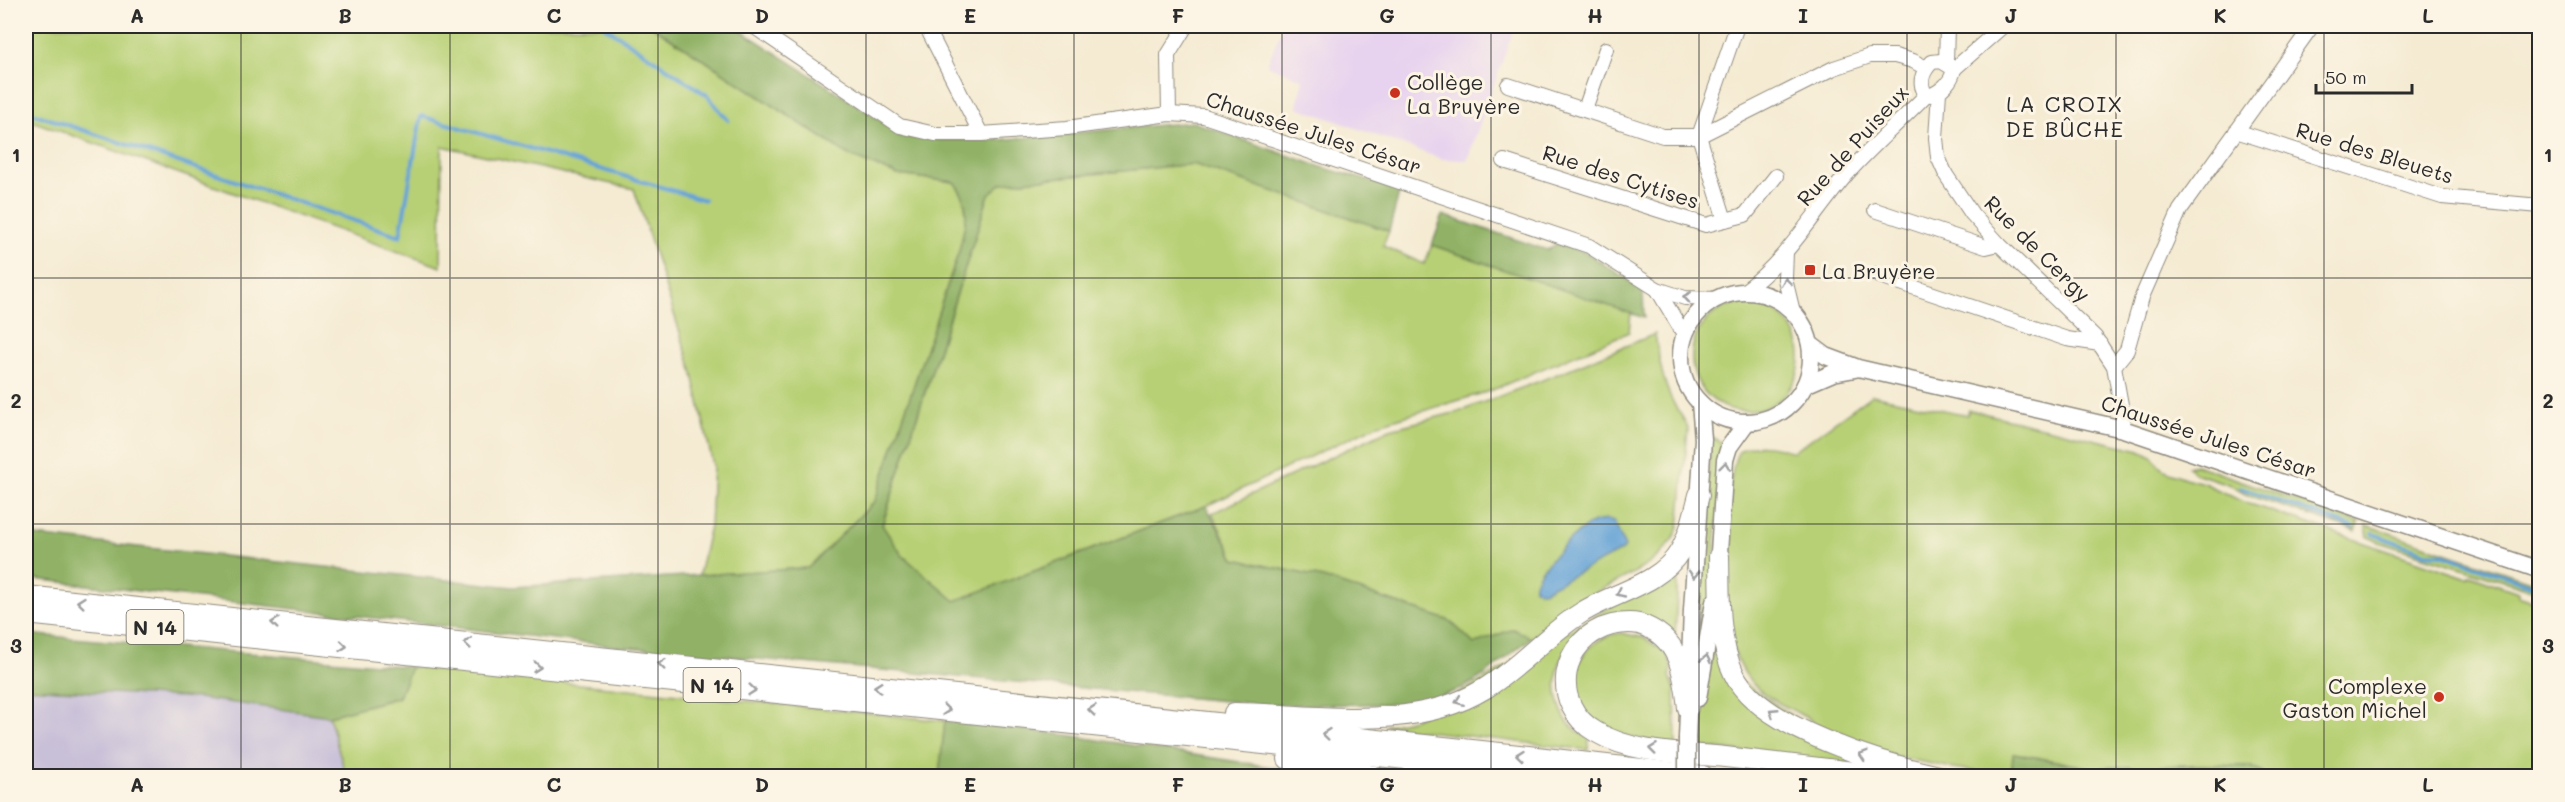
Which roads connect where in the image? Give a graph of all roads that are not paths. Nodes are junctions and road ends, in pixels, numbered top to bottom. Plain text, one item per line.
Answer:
1 (753, 26) edge
2 (926, 26) edge
3 (1186, 26) edge
4 (1737, 26) edge
5 (1947, 26) edge
6 (2003, 26) edge
7 (2312, 26) edge
8 (1606, 49) dead end
9 (1950, 66) junction
10 (1926, 68) junction
11 (1508, 85) dead end
12 (1933, 93) junction
13 (1585, 110) junction
14 (1170, 114) junction
15 (2236, 131) junction
16 (981, 134) junction
17 (1699, 136) junction
18 (1504, 161) dead end
19 (1776, 176) dead end
20 (2540, 206) edge
21 (1875, 210) dead end
22 (1725, 220) junction
23 (1999, 244) junction
24 (1786, 252) junction
25 (1874, 274) dead end
26 (1657, 289) junction
27 (1743, 292) junction
28 (1718, 299) junction
29 (1793, 312) junction
30 (1685, 336) junction
31 (1810, 344) junction
32 (2100, 344) junction
33 (2114, 366) junction
34 (1858, 368) junction
35 (1805, 385) junction
36 (1700, 403) junction
37 (1747, 422) junction
38 (2122, 429) junction
39 (1698, 495) junction
40 (1719, 556) junction
41 (2540, 570) edge
42 (26, 596) edge
43 (26, 614) edge
44 (1688, 708) junction
45 (1144, 723) junction
46 (1692, 738) junction
47 (1374, 777) edge
48 (1568, 777) edge
49 (1687, 777) edge
50 (1696, 777) edge
51 (1703, 777) edge
52 (1888, 777) edge
53 (1939, 777) edge

1 - 16 street, Chaussée Jules César
2 - 16 street
3 - 14 street
4 - 17 street
5 - 9 street
6 - 9 street
7 - 15 street
8 - 13 street
9 - 10 street
9 - 12 street
10 - 12 street
10 - 17 street
11 - 13 street
12 - 23 street, Rue de Cergy
12 - 24 street, Rue de Puiseux
13 - 17 street
14 - 16 street, Chaussée Jules César
14 - 26 street, Chaussée Jules César
15 - 20 street, Rue des Bleuets
15 - 33 street
17 - 22 street, Rue des Cytises
18 - 22 street, Rue des Cytises
19 - 22 street, Rue des Cytises
21 - 23 street
23 - 32 street, Rue de Cergy
24 - 27 street, Rue de Puiseux
29 -> 24 street
25 - 32 street
28 -> 26 street, Chaussée Jules César
26 - 30 street, Chaussée Jules César
27 - 28 main road
27 - 29 main road
28 - 30 main road
29 - 31 main road
30 - 36 main road
31 - 34 main road, Chaussée Jules César
31 - 35 main road
32 - 33 street, Rue de Cergy
33 - 38 street, Rue de Cergy
34 - 35 main road, Chaussée Jules César
34 - 38 main road, Chaussée Jules César
35 - 37 main road
36 - 37 main road
36 - 39 main road
40 -> 37 main road
38 - 41 main road, Chaussée Jules César
39 -> 44 main road
39 -> 45 highway
46 -> 40 main road
53 -> 40 highway
45 -> 42 highway, N 14
43 -> 45 highway, N 14
44 - 46 main road
52 -> 44 highway
45 - 47 highway
45 - 48 highway, N 14
51 -> 45 highway, N 14
46 - 49 main road, bridge
46 - 50 main road

